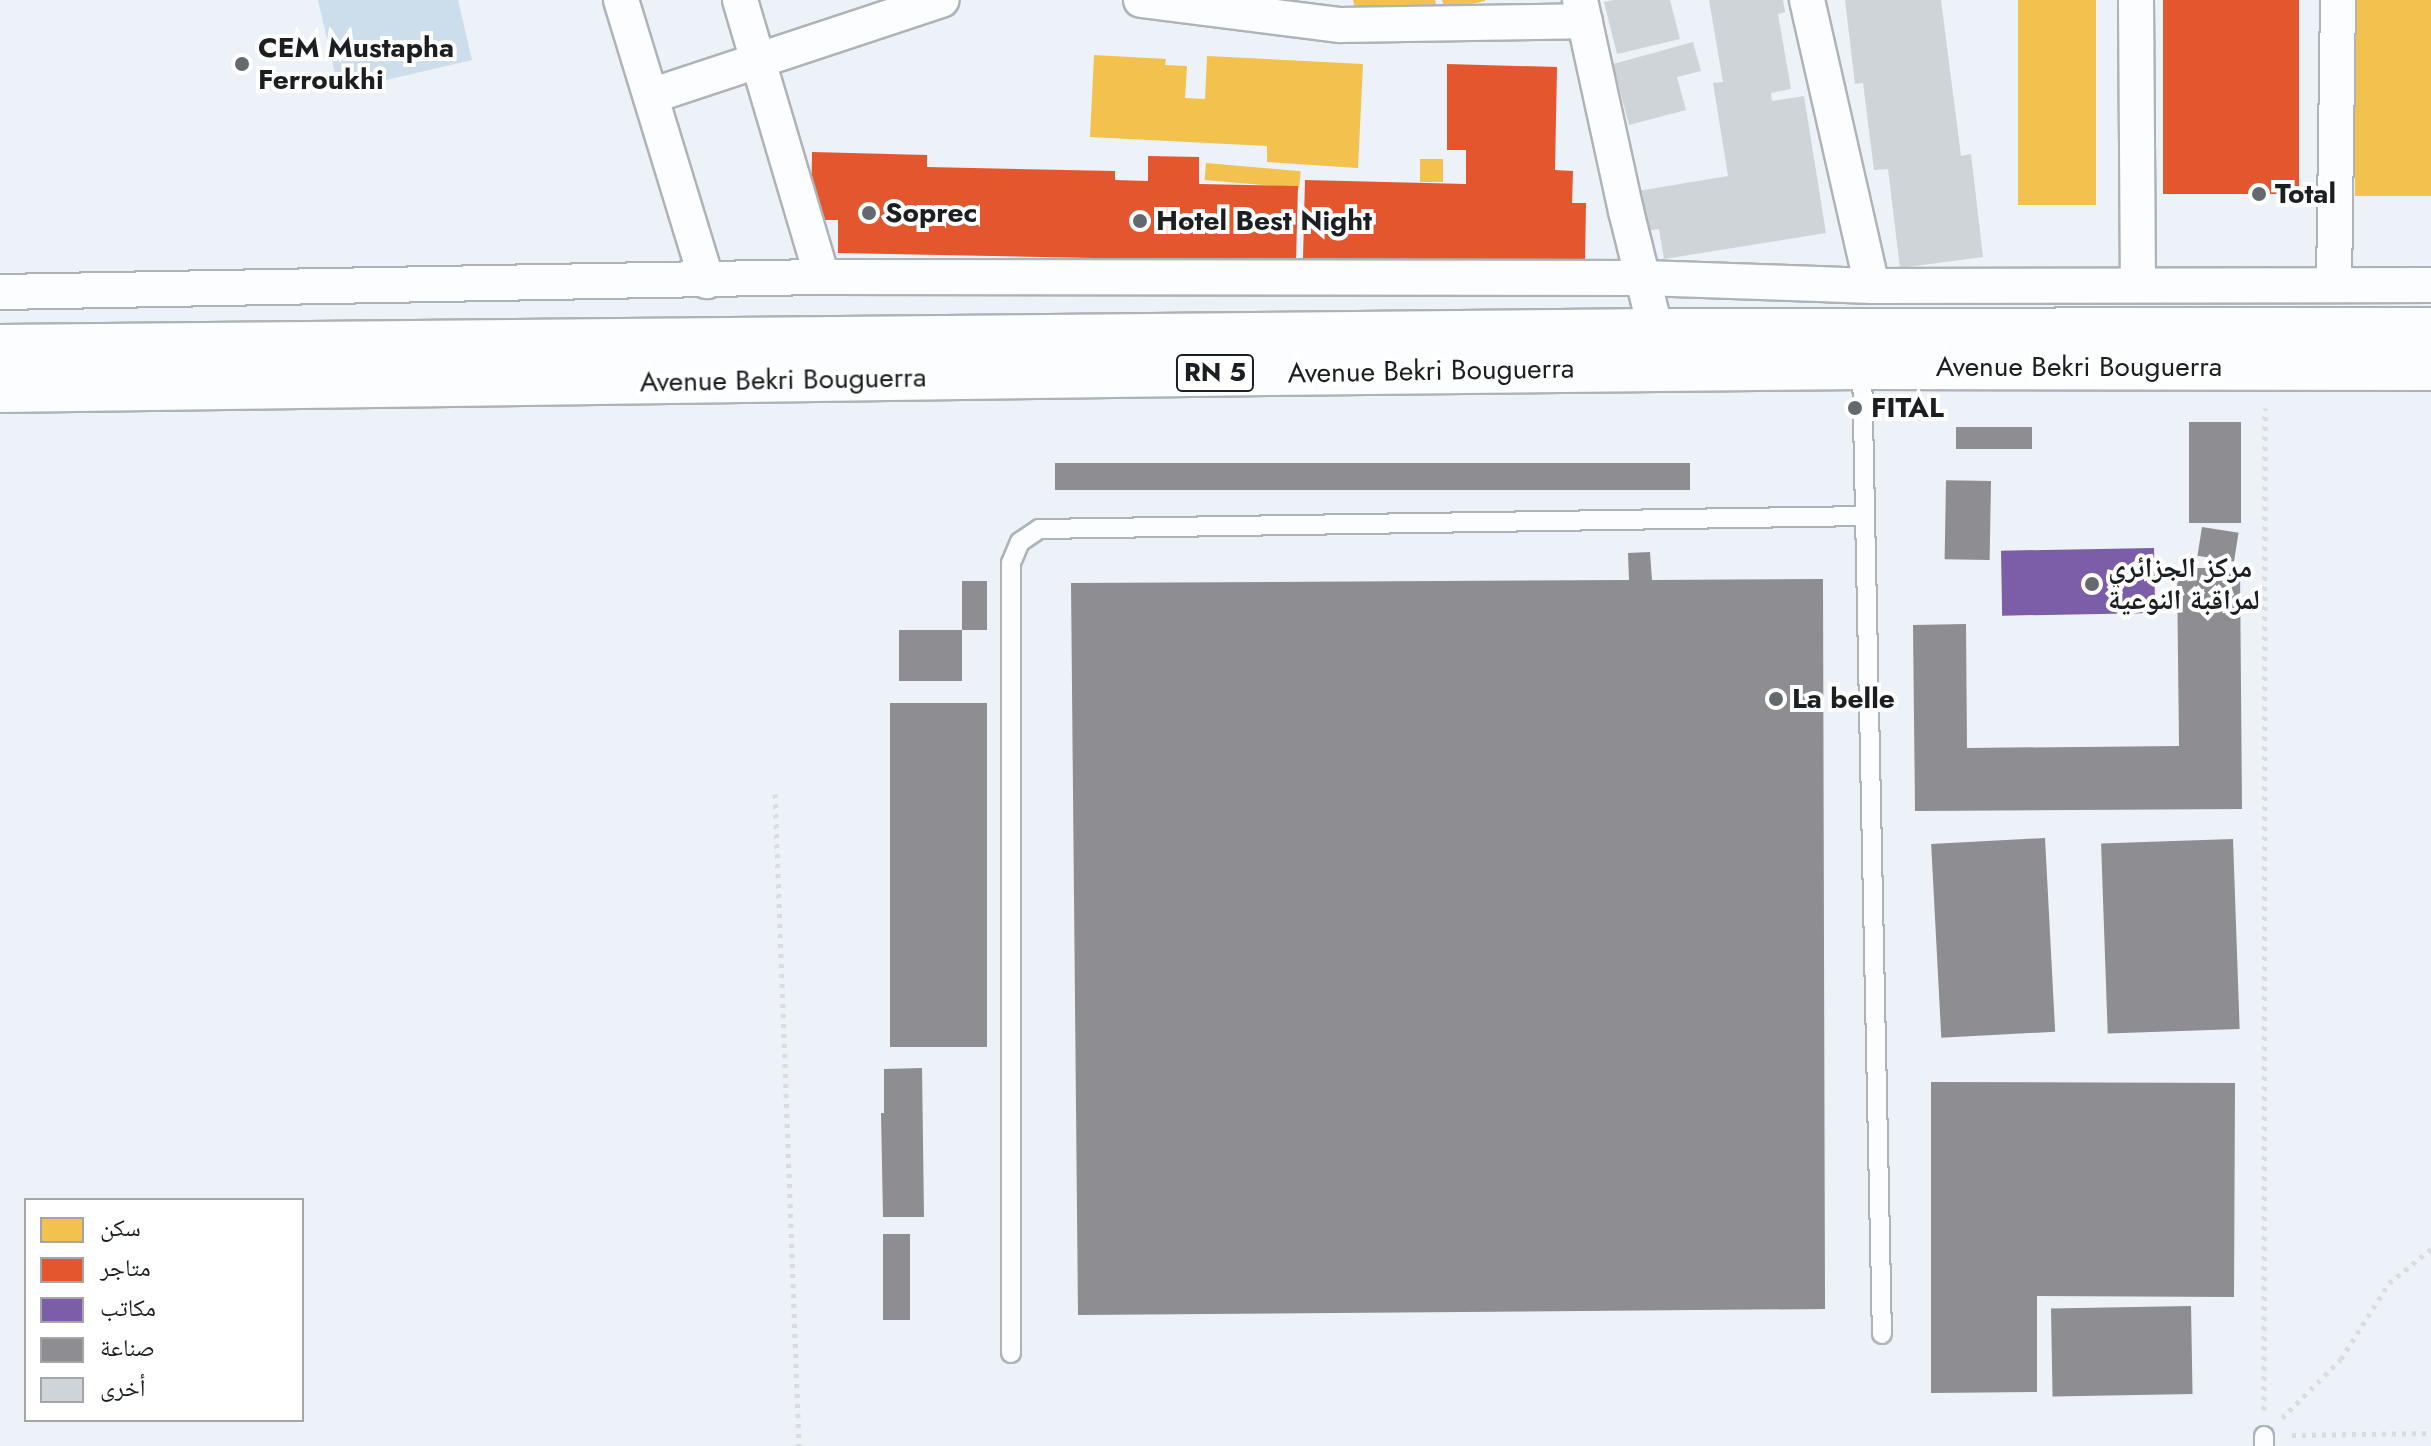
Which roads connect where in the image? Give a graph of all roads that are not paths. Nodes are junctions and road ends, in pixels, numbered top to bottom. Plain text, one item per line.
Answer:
1 (621, 0) edge
2 (740, 0) edge
3 (942, 0) edge
4 (1141, 0) edge
5 (1807, 0) edge
6 (2136, 0) edge
7 (2338, 0) edge
8 (1582, 11) edge
9 (1337, 12) edge
10 (759, 58) junction
11 (651, 96) junction
12 (822, 277) junction
13 (1644, 278) junction
14 (707, 281) junction
15 (2138, 285) junction
16 (2334, 285) junction
17 (2431, 285) edge
18 (1872, 286) junction
19 (0, 292) edge
20 (2431, 330) edge
21 (1656, 331) junction
22 (0, 347) edge
23 (1862, 367) junction
24 (2431, 368) edge
25 (0, 390) edge
26 (1865, 516) junction
27 (1882, 1334) dead end
28 (1011, 1353) dead end

1 - 11 street
2 - 10 street
3 - 10 street
4 - 9 street
5 - 18 street
6 - 15 street
7 - 16 street
8 - 9 street
8 - 13 street
10 - 11 street
10 - 12 street
11 - 14 street
12 - 13 street
12 - 14 street
13 - 18 street
13 - 21 street
14 - 19 street
15 - 16 street
15 - 18 street
16 - 17 street
20 - 21 highway, Avenue Bekri Bouguerra / RN 5
21 - 22 highway, Avenue Bekri Bouguerra / RN 5
23 - 24 highway, Avenue Bekri Bouguerra / RN 5
23 - 25 highway, Avenue Bekri Bouguerra / RN 5
23 - 26 lane
26 - 27 lane
26 - 28 lane

